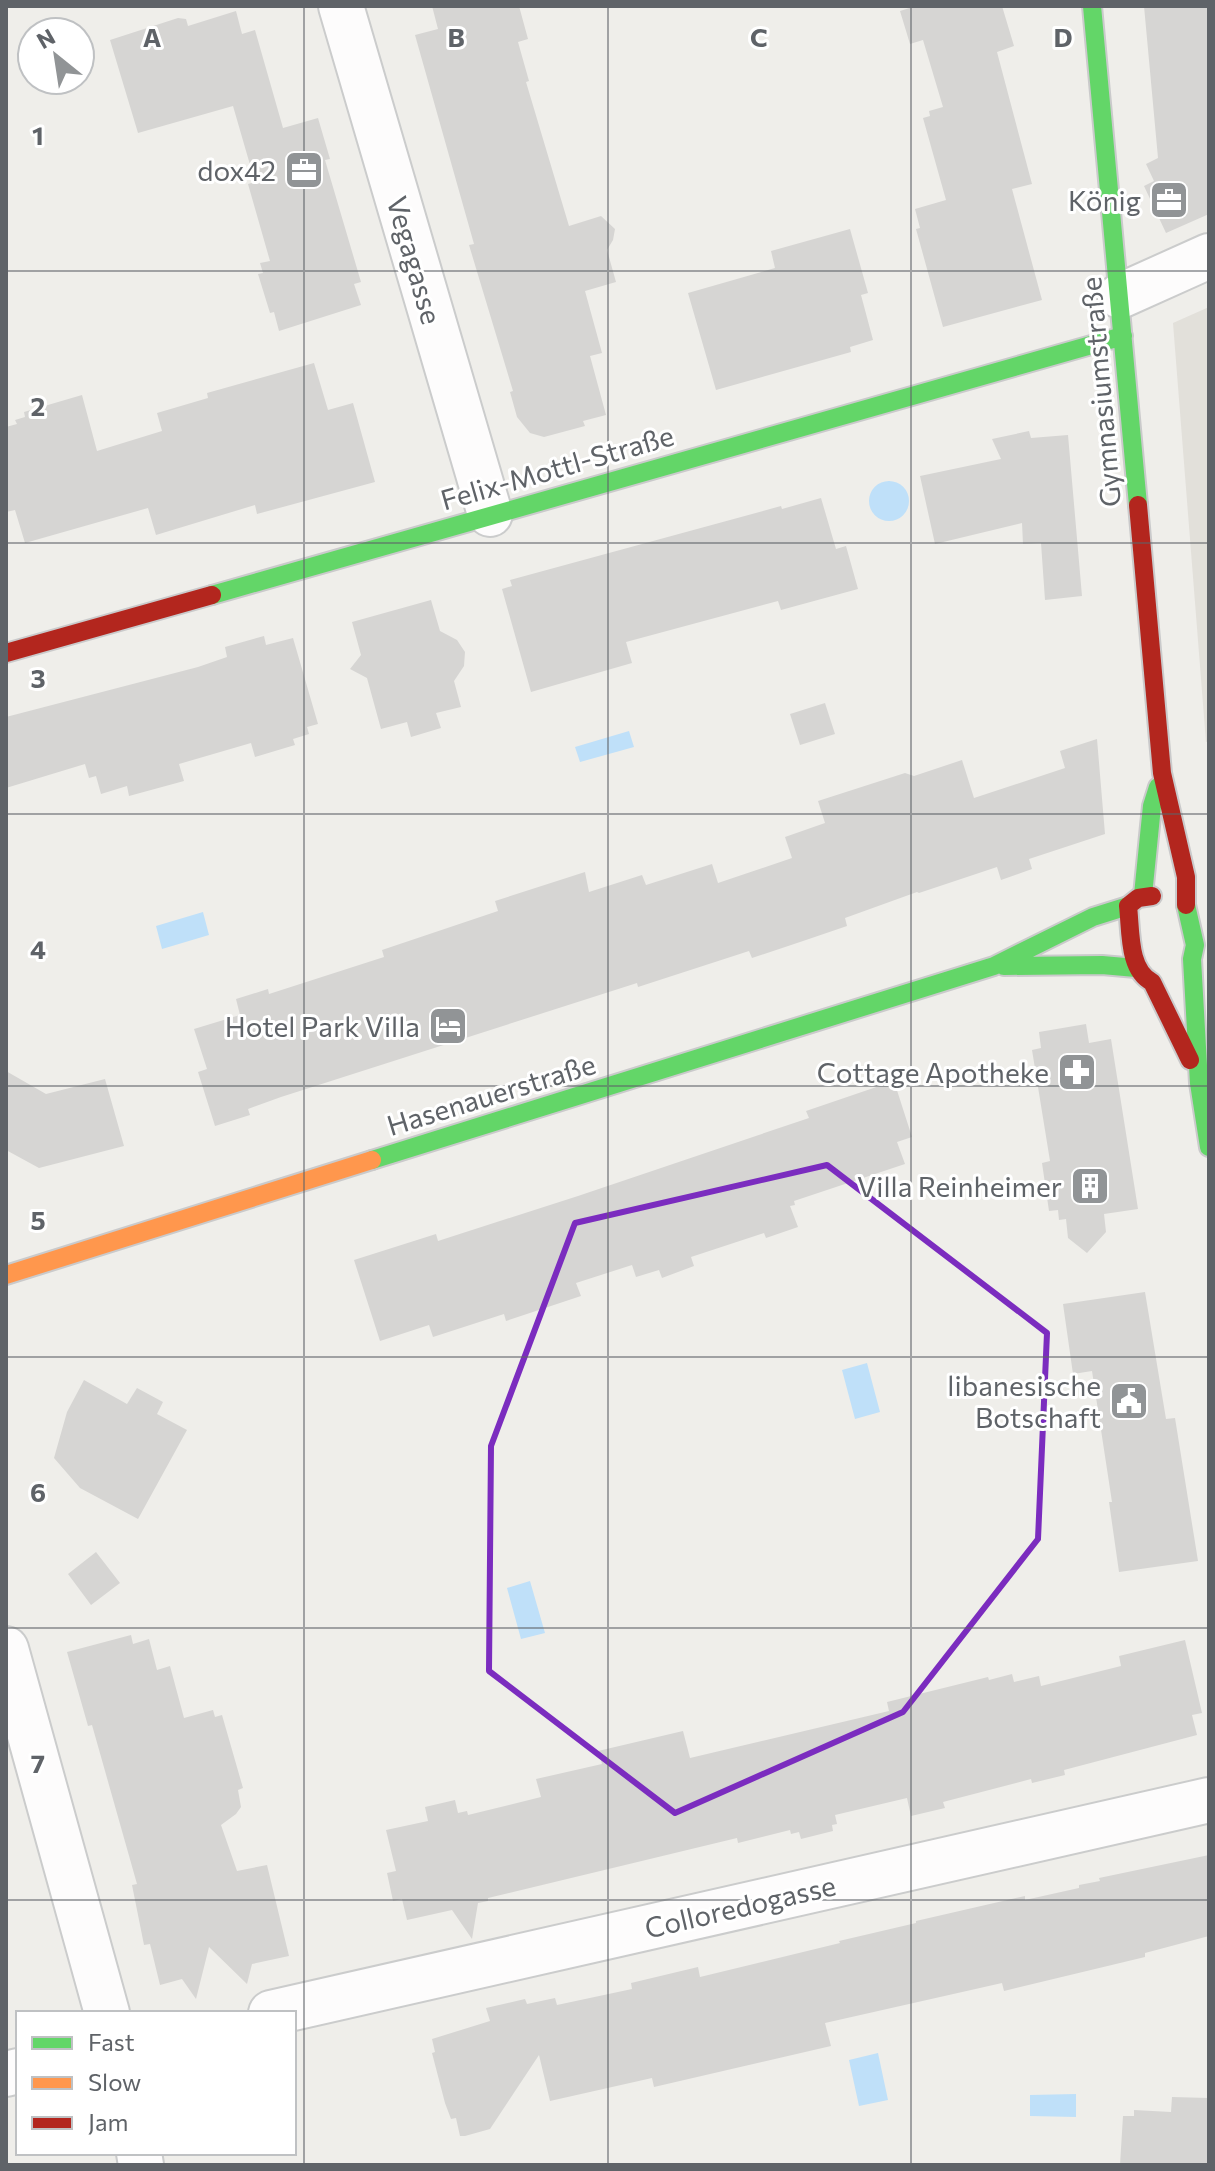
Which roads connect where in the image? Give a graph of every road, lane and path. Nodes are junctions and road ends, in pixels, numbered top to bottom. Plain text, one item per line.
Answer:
1 (341, 6) edge
2 (1092, 6) edge
3 (1209, 256) edge
4 (1121, 316) junction
5 (490, 514) junction
6 (6, 653) edge
7 (1162, 773) junction
8 (1136, 901) junction
9 (1186, 910) junction
10 (1192, 959) junction
11 (994, 966) junction
12 (1136, 968) junction
13 (1152, 982) junction
14 (1199, 1083) junction
15 (1209, 1147) edge
16 (6, 1275) edge
17 (6, 1649) edge
18 (1209, 1800) edge
19 (106, 2011) edge
20 (280, 2011) edge

1 - 5 street, Vegagasse
2 - 4 street, Gymnasiumstraße
3 - 4 street
4 - 5 street, Felix-Mottl-Straße
4 - 7 street, Gymnasiumstraße
5 - 6 street, Felix-Mottl-Straße
7 - 8 street, Gymnasiumstraße
7 - 9 street, Gymnasiumstraße
8 - 9 street
8 - 11 street, Hasenauerstraße
8 - 12 street, Gymnasiumstraße
9 - 10 street, Gymnasiumstraße
10 - 13 street
10 - 14 street, Gymnasiumstraße
11 - 12 street, Hasenauerstraße
11 - 16 street, Hasenauerstraße
12 - 13 street, Gymnasiumstraße
13 - 14 street, Gymnasiumstraße
14 - 15 street, Gymnasiumstraße
17 - 19 street
18 - 20 street, Colloredogasse

